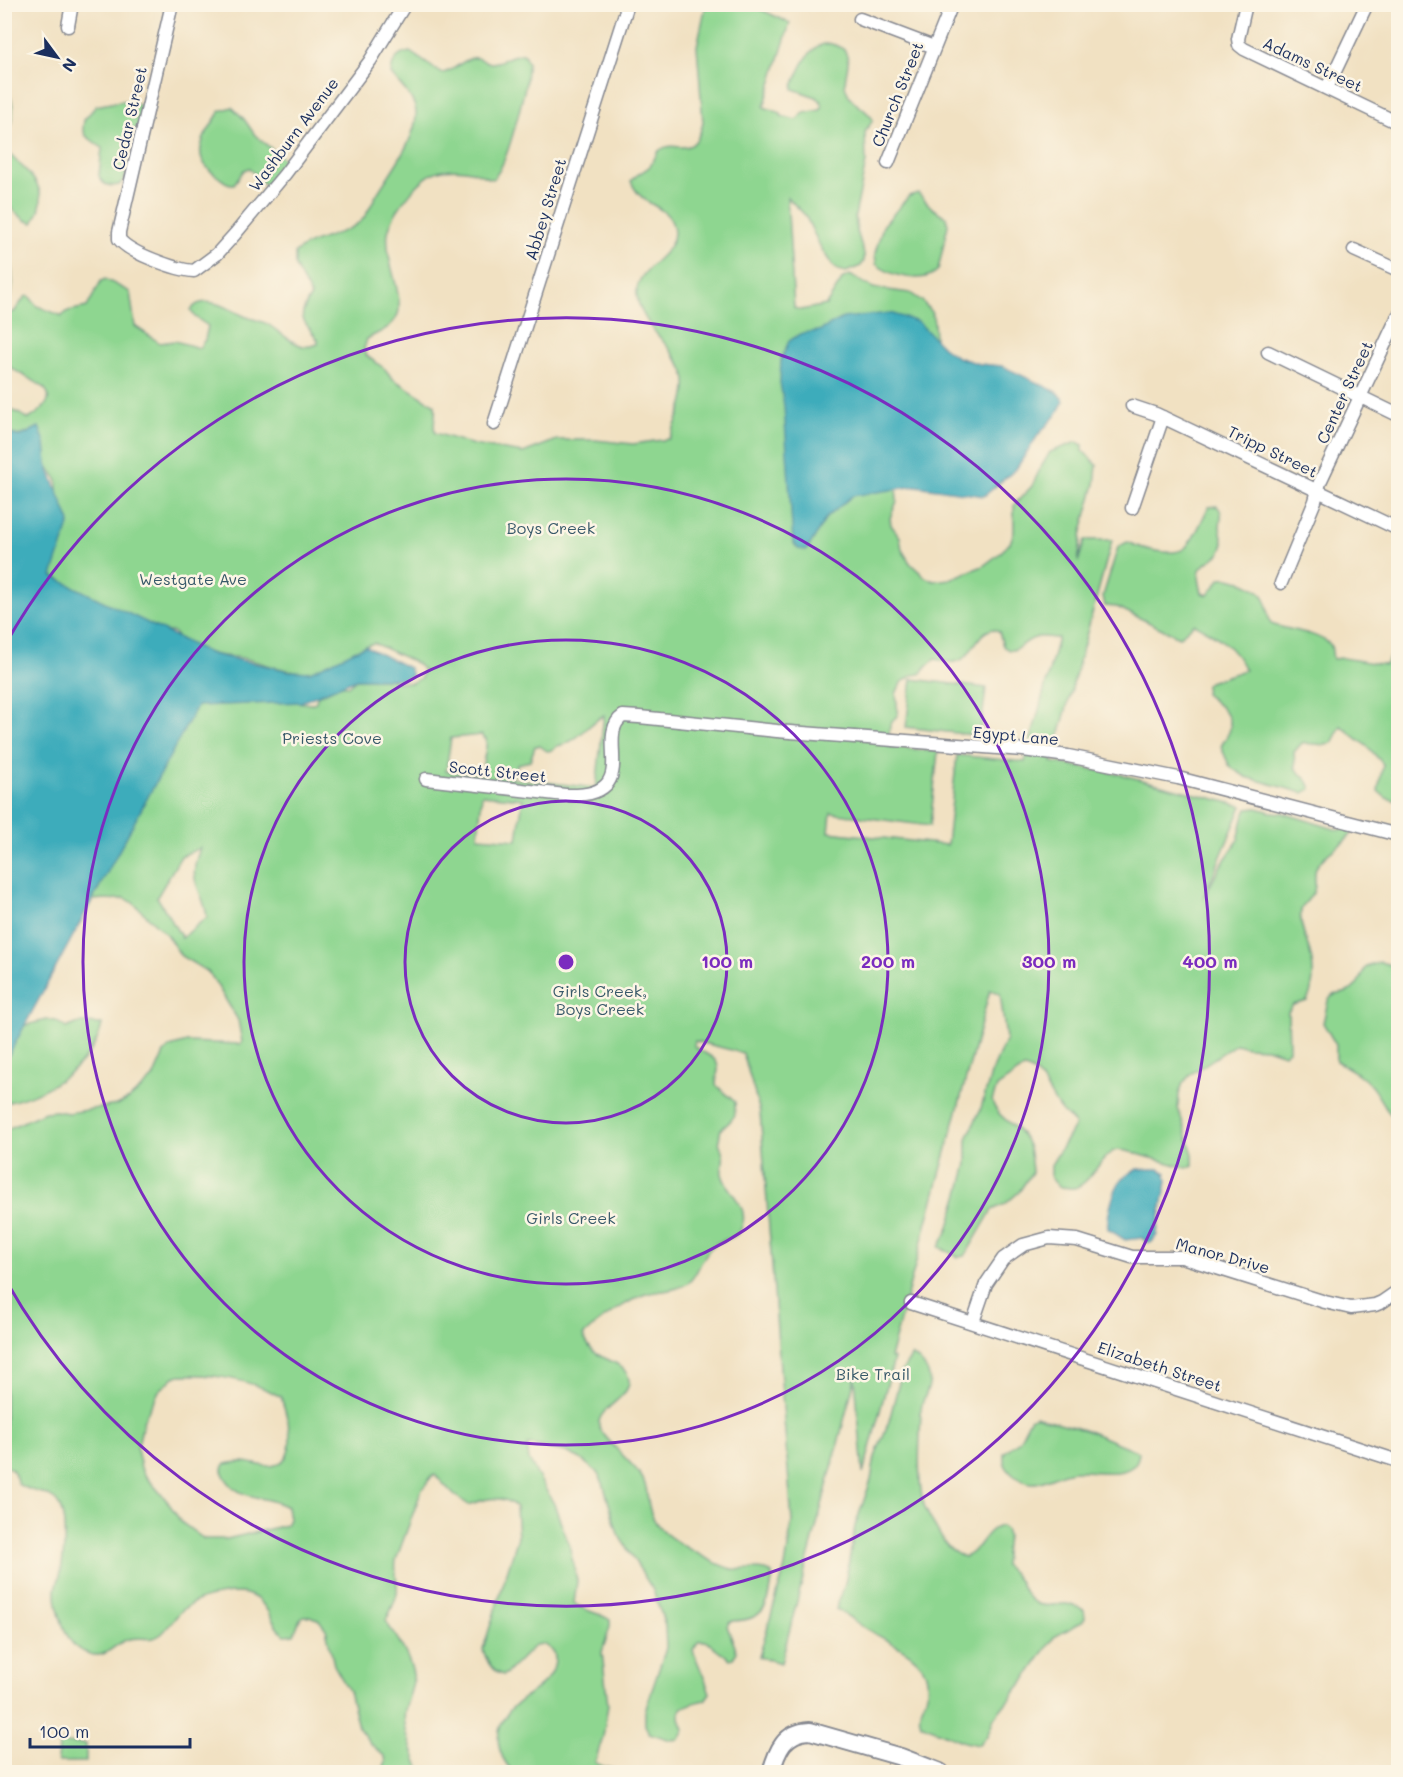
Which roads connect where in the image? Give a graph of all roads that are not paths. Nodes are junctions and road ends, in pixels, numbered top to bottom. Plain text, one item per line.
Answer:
1 (72, 4) edge
2 (172, 4) edge
3 (405, 4) edge
4 (627, 4) edge
5 (952, 4) edge
6 (1246, 4) edge
7 (1367, 4) edge
8 (860, 19) dead end
9 (68, 26) dead end
10 (934, 47) junction
11 (1327, 88) junction
12 (1398, 123) edge
13 (888, 163) dead end
14 (1354, 250) dead end
15 (1398, 270) edge
16 (194, 271) joint
17 (1398, 316) edge
18 (1268, 352) dead end
19 (1360, 397) junction
20 (1132, 406) dead end
21 (1398, 415) edge
22 (1163, 417) junction
23 (494, 423) dead end
24 (1318, 491) junction
25 (1132, 507) dead end
26 (1398, 529) edge
27 (1281, 583) dead end
28 (623, 716) joint
29 (426, 779) dead end
30 (1398, 835) edge
31 (1398, 1291) edge
32 (911, 1303) dead end
33 (973, 1322) junction
34 (1398, 1461) edge
35 (771, 1773) edge
36 (940, 1773) edge

1 - 9 street
2 - 16 street, Cedar Street
3 - 16 street, Washburn Avenue
4 - 23 street, Abbey Street
5 - 10 street, Church Street
6 - 11 street, Adams Street
7 - 11 street
8 - 10 street
10 - 13 street, Church Street
11 - 12 street, Adams Street
14 - 15 street
17 - 19 street, Center Street
18 - 19 street
19 - 21 street
19 - 24 street, Center Street
20 - 22 street, Tripp Street
22 - 24 street, Tripp Street
22 - 25 street
24 - 26 street, Tripp Street
24 - 27 street, Center Street
28 - 29 street, Scott Street
28 - 30 street, Egypt Lane
31 - 33 street, Manor Drive
32 - 33 street, Elizabeth Street
33 - 34 street, Elizabeth Street
35 - 36 street

